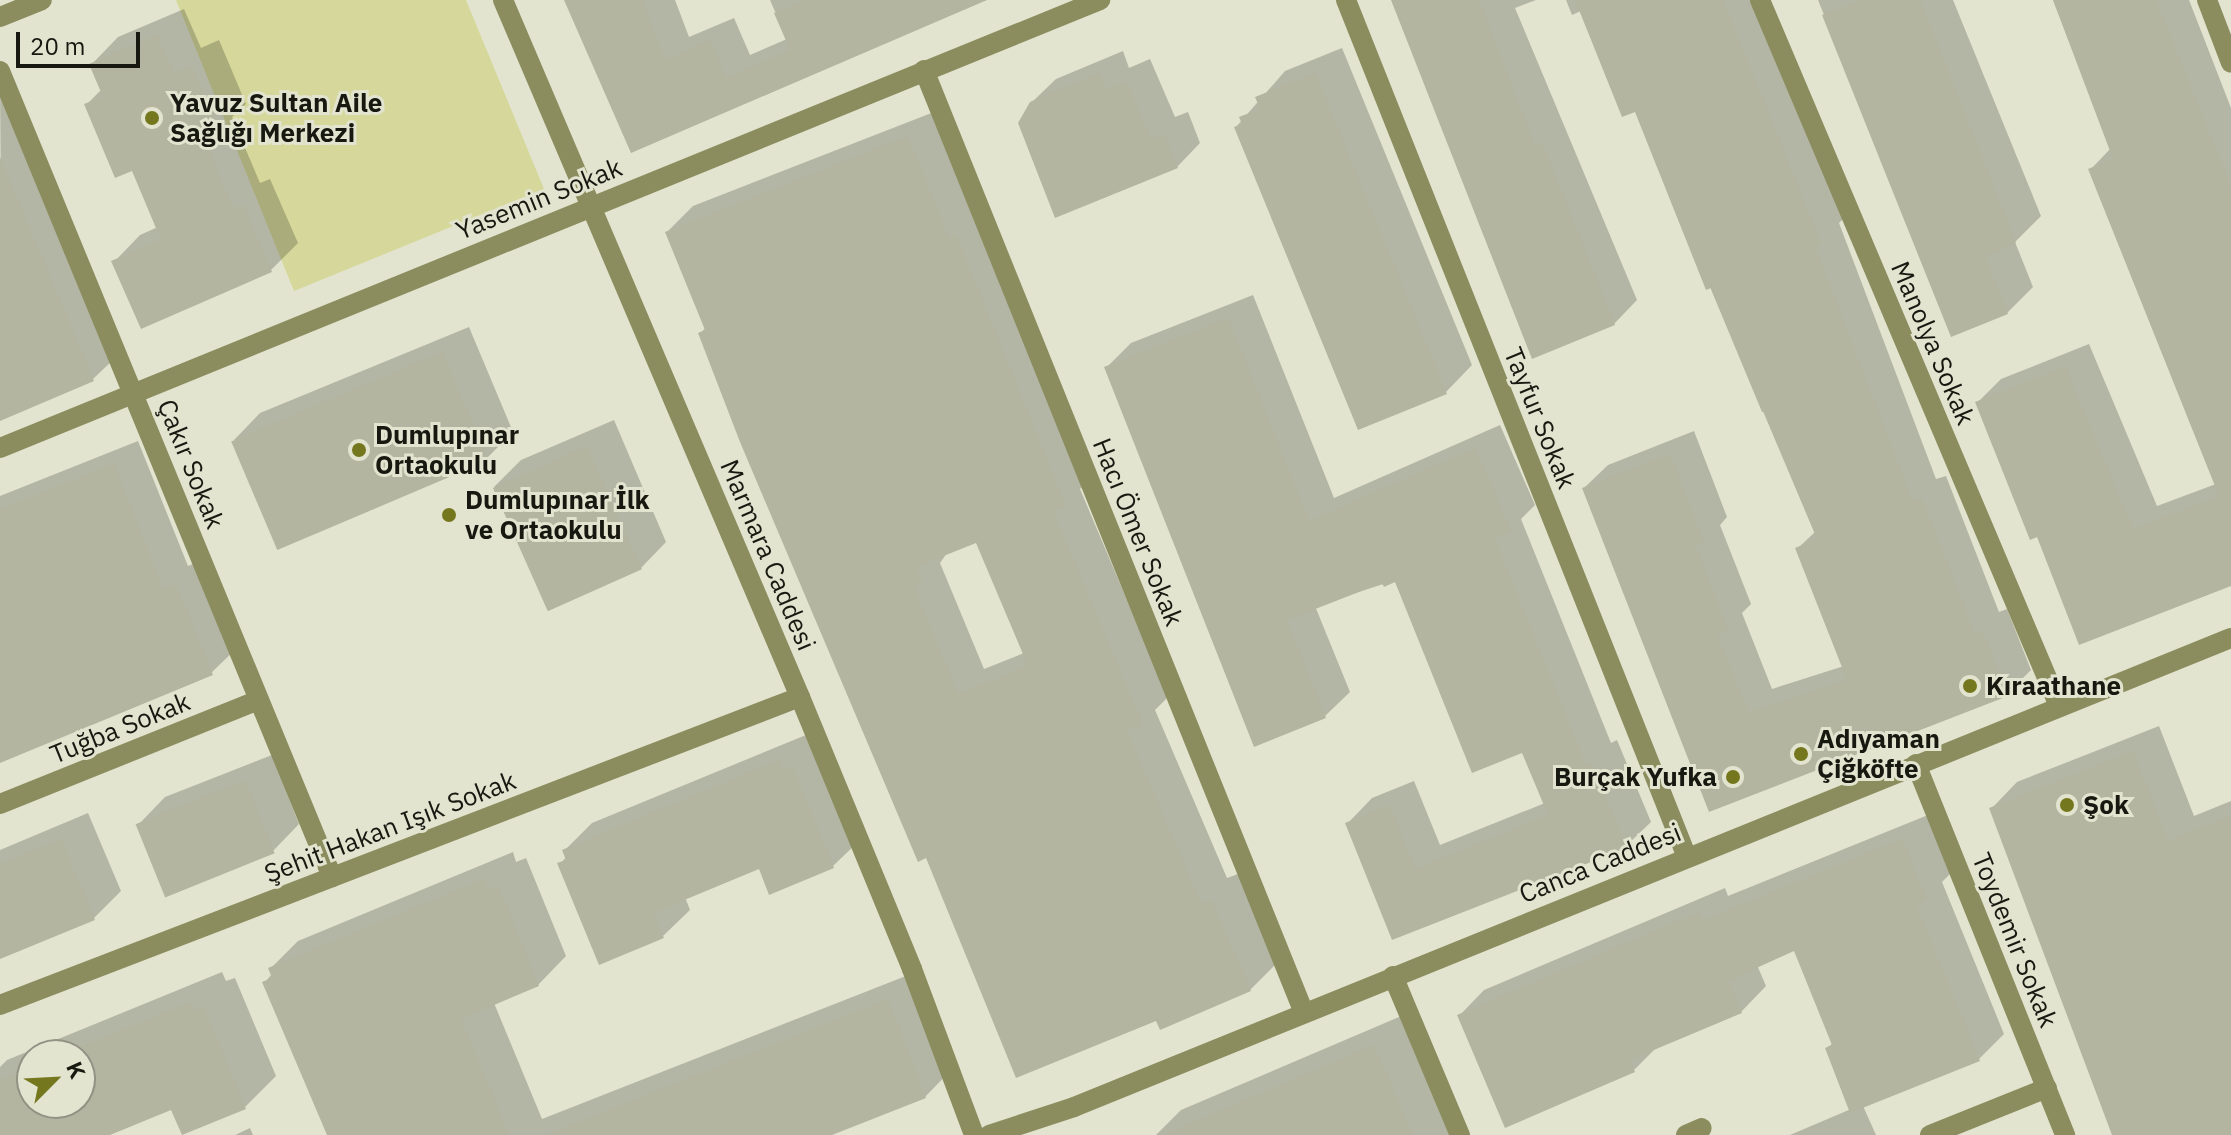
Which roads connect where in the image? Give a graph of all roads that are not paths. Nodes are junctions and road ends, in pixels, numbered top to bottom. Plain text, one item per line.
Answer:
1 (42, 0) edge
2 (503, 0) edge
3 (1100, 0) edge
4 (1346, 0) edge
5 (1760, 0) edge
6 (2207, 0) edge
7 (0, 17) edge
8 (2231, 63) edge
9 (924, 70) junction
10 (0, 71) edge
11 (591, 205) junction
12 (134, 394) junction
13 (0, 448) edge
14 (2231, 638) edge
15 (800, 697) junction
16 (259, 700) junction
17 (2059, 706) junction
18 (1916, 764) junction
19 (0, 804) edge
20 (1686, 855) junction
21 (332, 877) junction
22 (1393, 976) junction
23 (0, 1005) edge
24 (1304, 1013) junction
25 (2047, 1088) junction
26 (974, 1135) edge
27 (989, 1135) edge
28 (1460, 1135) edge
29 (1930, 1135) edge
30 (2065, 1135) edge

1 - 7 street
2 - 11 street, Marmara Caddesi
3 - 9 street, Yasemin Sokak
4 - 20 street, Tayfur Sokak
5 - 17 street, Manolya Sokak
6 - 8 street
9 - 11 street, Yasemin Sokak
9 - 24 street, Hacı Ömer Sokak
10 - 12 street, Çakır Sokak
11 - 12 street, Yasemin Sokak
11 - 15 street, Marmara Caddesi
12 - 13 street, Yasemin Sokak
12 - 16 street, Çakır Sokak
14 - 17 street, Canca Caddesi
15 - 21 street, Şehit Hakan Işık Sokak
15 - 26 street, Marmara Caddesi
16 - 19 street, Tuğba Sokak
16 - 21 street, Çakır Sokak
17 - 18 street, Canca Caddesi
18 - 20 street, Canca Caddesi
18 - 25 street, Toydemir Sokak
20 - 22 street, Canca Caddesi
21 - 23 street, Şehit Hakan Işık Sokak
22 - 24 street, Canca Caddesi
22 - 28 street
24 - 27 street, Canca Caddesi
25 - 29 street
25 - 30 street, Toydemir Sokak

